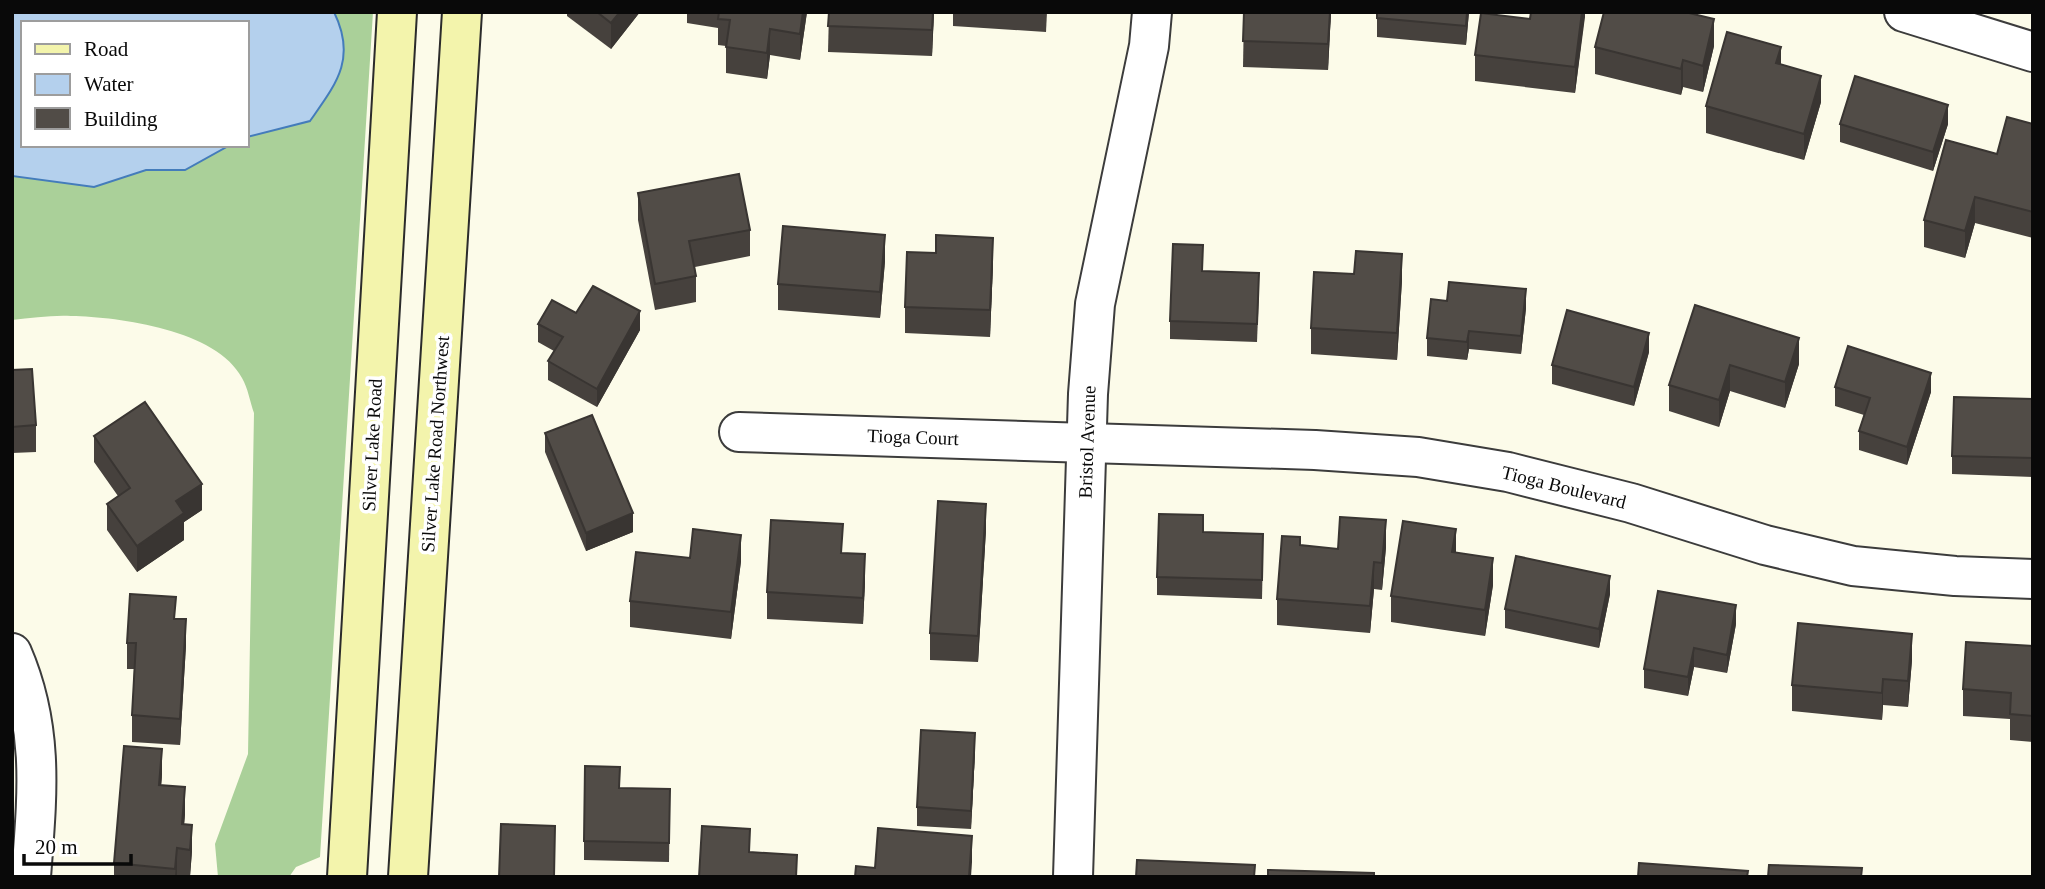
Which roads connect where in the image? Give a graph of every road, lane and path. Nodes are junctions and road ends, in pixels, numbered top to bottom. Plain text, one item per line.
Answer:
1 (397, 12) edge
2 (462, 12) edge
3 (1152, 12) edge
4 (1904, 12) edge
5 (2033, 52) edge
6 (739, 432) dead end
7 (1086, 442) junction
8 (2033, 579) edge
9 (12, 653) edge
10 (31, 877) edge
11 (347, 877) edge
12 (408, 877) edge
13 (1073, 877) edge

1 - 11 main road, Silver Lake Road
2 - 12 main road, Silver Lake Road Northwest
3 - 7 street, Bristol Avenue
4 - 5 street
6 - 7 street, Tioga Court
7 - 8 street, Tioga Boulevard
7 - 13 street, Bristol Avenue
9 - 10 street

